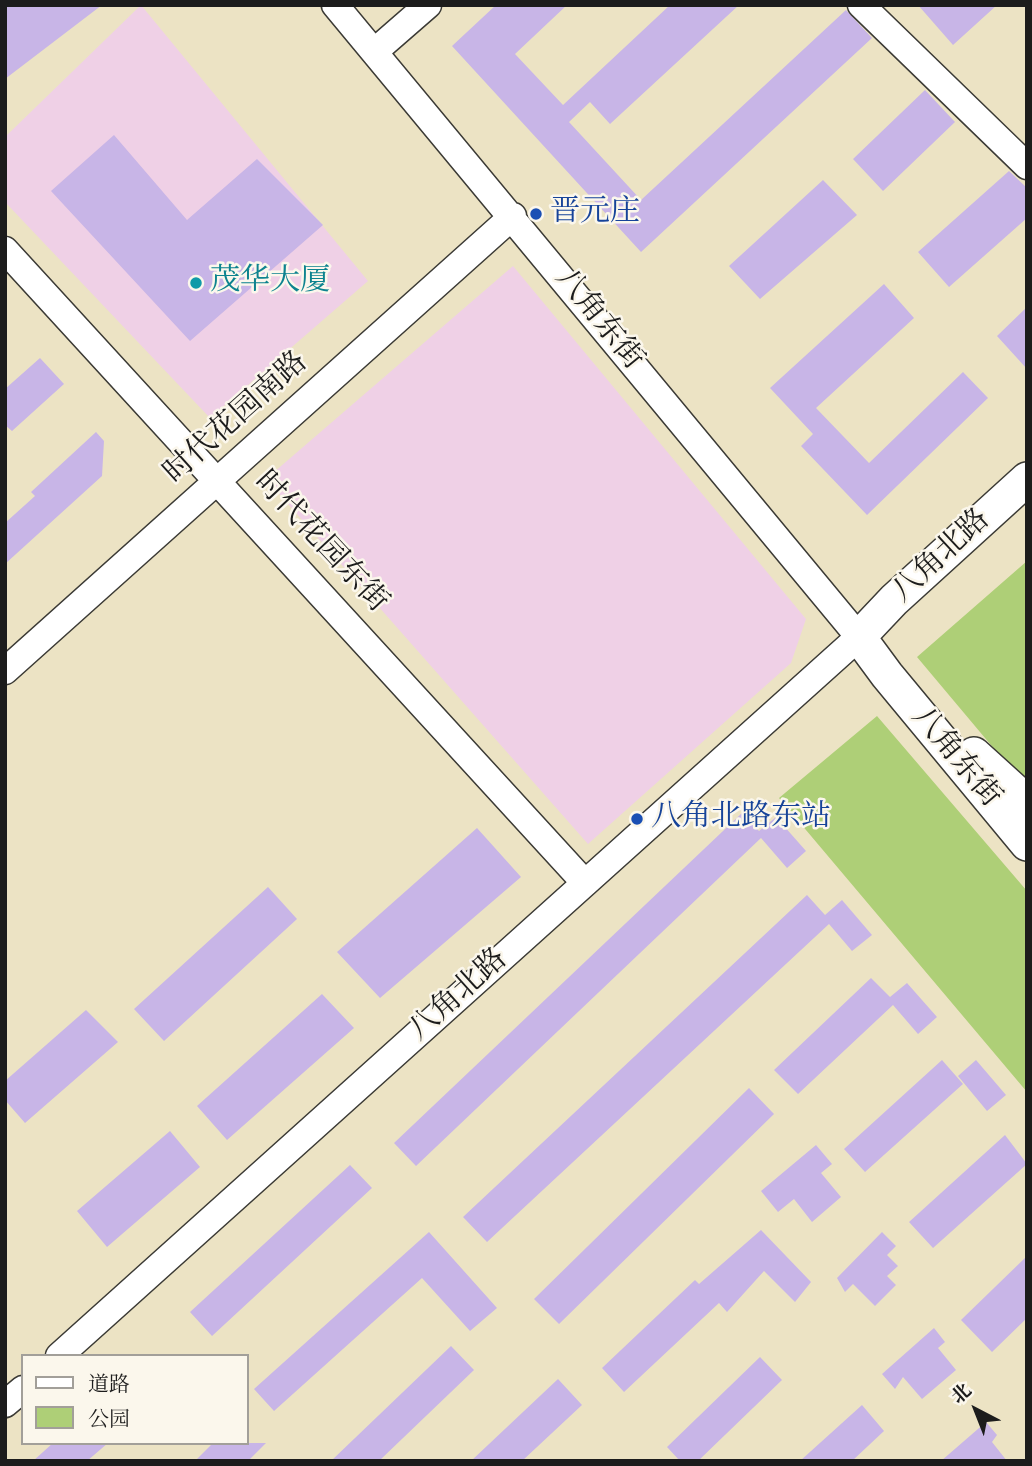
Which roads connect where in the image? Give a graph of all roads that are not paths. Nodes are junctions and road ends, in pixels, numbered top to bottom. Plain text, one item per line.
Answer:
1 (335, 5) edge
2 (428, 5) edge
3 (862, 5) edge
4 (374, 52) junction
5 (1027, 166) edge
6 (508, 210) junction
7 (5, 250) edge
8 (211, 475) junction
9 (1027, 480) edge
10 (1027, 508) edge
11 (859, 637) junction
12 (5, 655) edge
13 (5, 671) edge
14 (970, 750) junction
15 (1027, 802) edge
16 (1027, 819) edge
17 (1027, 844) edge
18 (585, 883) junction
19 (61, 1354) edge
20 (21, 1391) edge
21 (5, 1404) edge

1 - 4 street, 八角东街
2 - 4 street
3 - 5 street
4 - 6 street, 八角东街
6 - 8 street, 时代花园南路
6 - 11 street, 八角东街
7 - 8 street, 时代花园东街
8 - 12 street, 时代花园南路
8 - 13 street, 时代花园南路
8 - 18 street, 时代花园东街
9 - 11 main road, 八角北路
10 - 11 main road, 八角北路
11 - 14 main road, 八角东街
11 - 17 main road, 八角东街
11 - 18 street, 八角北路
14 - 15 main road
14 - 16 main road, 八角东街
18 - 19 street, 八角北路
20 - 21 street

